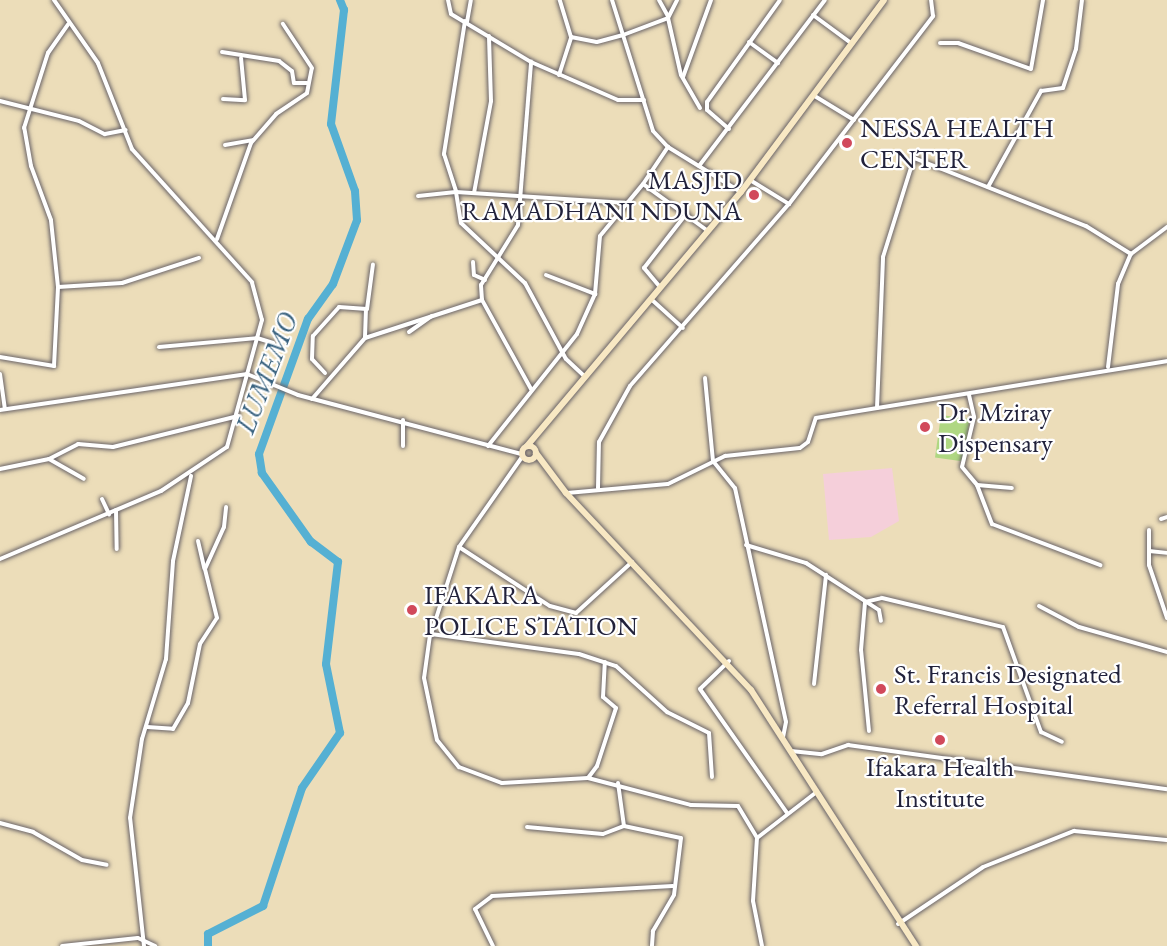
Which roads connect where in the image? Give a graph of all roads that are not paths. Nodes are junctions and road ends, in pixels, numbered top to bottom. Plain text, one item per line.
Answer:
1 (54, 0) edge
2 (448, 0) edge
3 (471, 0) edge
4 (560, 0) edge
5 (612, 0) edge
6 (659, 0) edge
7 (677, 0) edge
8 (711, 0) edge
9 (780, 0) edge
10 (825, 0) edge
11 (884, 0) edge
12 (932, 0) edge
13 (1043, 0) edge
14 (1082, 0) edge
15 (813, 15) junction
16 (668, 17) junction
17 (466, 22) junction
18 (68, 24) junction
19 (283, 24) dead end
20 (623, 35) junction
21 (489, 36) junction
22 (571, 37) junction
23 (749, 42) junction
24 (851, 43) junction
25 (940, 43) dead end
26 (222, 52) dead end
27 (241, 58) junction
28 (531, 62) junction
29 (778, 63) junction
30 (559, 75) junction
31 (683, 77) junction
32 (307, 83) junction
33 (812, 94) junction
34 (223, 99) dead end
35 (644, 100) junction
36 (0, 101) edge
37 (27, 107) junction
38 (700, 108) dead end
39 (854, 120) junction
40 (729, 129) junction
41 (126, 130) junction
42 (254, 140) junction
43 (225, 145) dead end
44 (668, 147) junction
45 (699, 166) junction
46 (750, 180) junction
47 (643, 184) junction
48 (988, 186) junction
49 (456, 192) junction
50 (741, 192) junction
51 (474, 193) junction
52 (418, 196) dead end
53 (520, 196) junction
54 (627, 203) junction
55 (789, 204) junction
56 (687, 213) junction
57 (1167, 226) edge
58 (709, 231) junction
59 (217, 239) junction
60 (1131, 254) junction
61 (499, 257) junction
62 (199, 258) dead end
63 (473, 262) dead end
64 (373, 264) dead end
65 (546, 275) dead end
66 (485, 280) junction
67 (58, 287) junction
68 (660, 288) junction
69 (595, 294) junction
70 (651, 299) junction
71 (482, 300) junction
72 (366, 309) junction
73 (421, 323) junction
74 (683, 328) junction
75 (409, 332) dead end
76 (257, 338) junction
77 (365, 338) junction
78 (273, 343) dead end
79 (159, 347) dead end
80 (563, 352) junction
81 (0, 357) edge
82 (1167, 361) edge
83 (1108, 367) junction
84 (325, 373) dead end
85 (0, 374) edge
86 (248, 374) junction
87 (585, 378) junction
88 (705, 378) dead end
89 (531, 389) junction
90 (969, 395) junction
91 (312, 399) junction
92 (877, 408) junction
93 (3, 409) edge
94 (238, 416) junction
95 (403, 420) junction
96 (536, 437) junction
97 (403, 446) dead end
98 (488, 446) junction
99 (527, 446) junction
100 (536, 452) junction
101 (524, 457) junction
102 (49, 459) junction
103 (713, 461) junction
104 (542, 466) junction
105 (0, 469) edge
106 (192, 474) junction
107 (84, 479) dead end
108 (978, 485) junction
109 (598, 488) junction
110 (1012, 488) dead end
111 (566, 493) junction
112 (102, 499) dead end
113 (226, 507) dead end
114 (116, 510) junction
115 (109, 514) junction
116 (1167, 517) edge
117 (1161, 519) dead end
118 (1149, 530) dead end
119 (198, 541) dead end
120 (746, 545) junction
121 (459, 547) junction
122 (117, 549) dead end
123 (1149, 551) junction
124 (1167, 553) edge
125 (0, 560) edge
126 (632, 562) junction
127 (1100, 565) dead end
128 (205, 569) junction
129 (826, 575) junction
130 (1165, 594) edge
131 (866, 602) junction
132 (1039, 606) dead end
133 (1167, 618) edge
134 (881, 621) dead end
135 (431, 634) junction
136 (1167, 652) edge
137 (605, 662) junction
138 (729, 662) junction
139 (814, 684) dead end
140 (147, 727) junction
141 (869, 731) dead end
142 (782, 739) junction
143 (1062, 742) dead end
144 (789, 751) junction
145 (712, 777) dead end
146 (588, 778) junction
147 (618, 783) junction
148 (1167, 789) edge
149 (814, 794) junction
150 (787, 813) junction
151 (0, 823) edge
152 (624, 826) junction
153 (527, 827) dead end
154 (757, 838) junction
155 (1167, 840) edge
156 (107, 866) dead end
157 (673, 886) junction
158 (898, 924) junction
159 (145, 940) junction
160 (62, 946) edge
161 (144, 946) edge
162 (155, 946) edge
163 (493, 946) edge
164 (652, 946) edge
165 (762, 946) edge
166 (916, 946) edge

1 - 18 street
2 - 17 street
3 - 17 street
4 - 22 street
5 - 20 street
6 - 16 street
7 - 16 street
8 - 31 street
9 - 23 street
10 - 15 street
11 - 24 main road
12 - 39 street
13 - 25 street
14 - 48 street
15 - 24 street
15 - 29 street
16 - 20 street
16 - 31 street
17 - 21 street
17 - 49 street
18 - 37 street
18 - 41 street
19 - 32 street
20 - 22 street
20 - 35 street
21 - 28 street
21 - 51 street
22 - 30 street
23 - 29 street
23 - 40 street
24 - 33 main road
26 - 27 street
27 - 32 street
27 - 34 street
28 - 30 street
28 - 53 street
29 - 40 street
30 - 35 street
31 - 38 street
32 - 42 street
33 - 39 street
33 - 46 main road
35 - 44 street
36 - 37 street
37 - 41 street
37 - 67 street
39 - 55 street
40 - 45 street
41 - 59 street
42 - 43 street
42 - 59 street
44 - 45 street
44 - 47 street
45 - 50 street
46 - 50 main road
46 - 55 street
47 - 54 street
47 - 56 street
48 - 60 street
48 - 92 street
49 - 51 street
49 - 52 street
49 - 61 street
50 - 58 main road
51 - 53 street
53 - 54 street
53 - 61 street
54 - 69 street
55 - 74 street
56 - 58 street
56 - 68 street
57 - 60 street
58 - 68 main road
59 - 76 street
60 - 83 street
61 - 66 street
61 - 80 street
62 - 67 street
63 - 66 street
64 - 72 street
65 - 69 street
66 - 71 street
67 - 81 street
68 - 70 main road
69 - 80 street
70 - 74 street
70 - 87 main road
71 - 73 street
71 - 89 street
72 - 77 street
72 - 84 street
73 - 75 street
73 - 77 street
74 - 109 street
76 - 78 street
76 - 79 street
76 - 86 street
77 - 91 street
80 - 87 street
80 - 89 street
82 - 83 street
83 - 90 street
85 - 93 street
86 - 91 street
86 - 93 street
86 - 94 street
87 - 96 main road
88 - 103 street
89 - 98 street
90 - 92 street
90 - 108 street
91 - 95 street
92 - 103 street
94 - 102 street
94 - 106 street
95 - 97 street
95 - 98 street
96 - 99 main road
96 - 100 main road
98 - 101 street
99 - 100 main road
99 - 101 main road
100 - 101 main road
100 - 104 main road
101 - 104 main road
101 - 121 street
102 - 105 street
102 - 107 street
103 - 109 street
103 - 120 street
104 - 111 main road
106 - 114 street
106 - 140 street
108 - 110 street
108 - 127 street
109 - 111 street
111 - 126 main road
112 - 115 street
113 - 128 street
114 - 115 street
114 - 122 street
115 - 125 street
116 - 117 street
118 - 123 street
119 - 128 street
120 - 129 street
120 - 142 street
121 - 126 street
121 - 135 street
123 - 124 street
123 - 130 street
126 - 138 main road
128 - 140 street
129 - 131 street
129 - 139 street
130 - 133 street
131 - 134 street
131 - 141 street
131 - 143 street
132 - 136 street
135 - 137 street
135 - 146 street
137 - 145 street
137 - 146 street
138 - 142 main road
138 - 150 street
140 - 159 street
142 - 144 main road
144 - 148 street
144 - 149 main road
146 - 147 street
147 - 152 street
147 - 154 street
149 - 150 street
149 - 158 main road
150 - 154 street
151 - 156 street
152 - 153 street
152 - 157 street
154 - 165 street
155 - 158 street
157 - 163 street
157 - 164 street
158 - 166 main road
159 - 160 street
159 - 161 street
159 - 162 street

